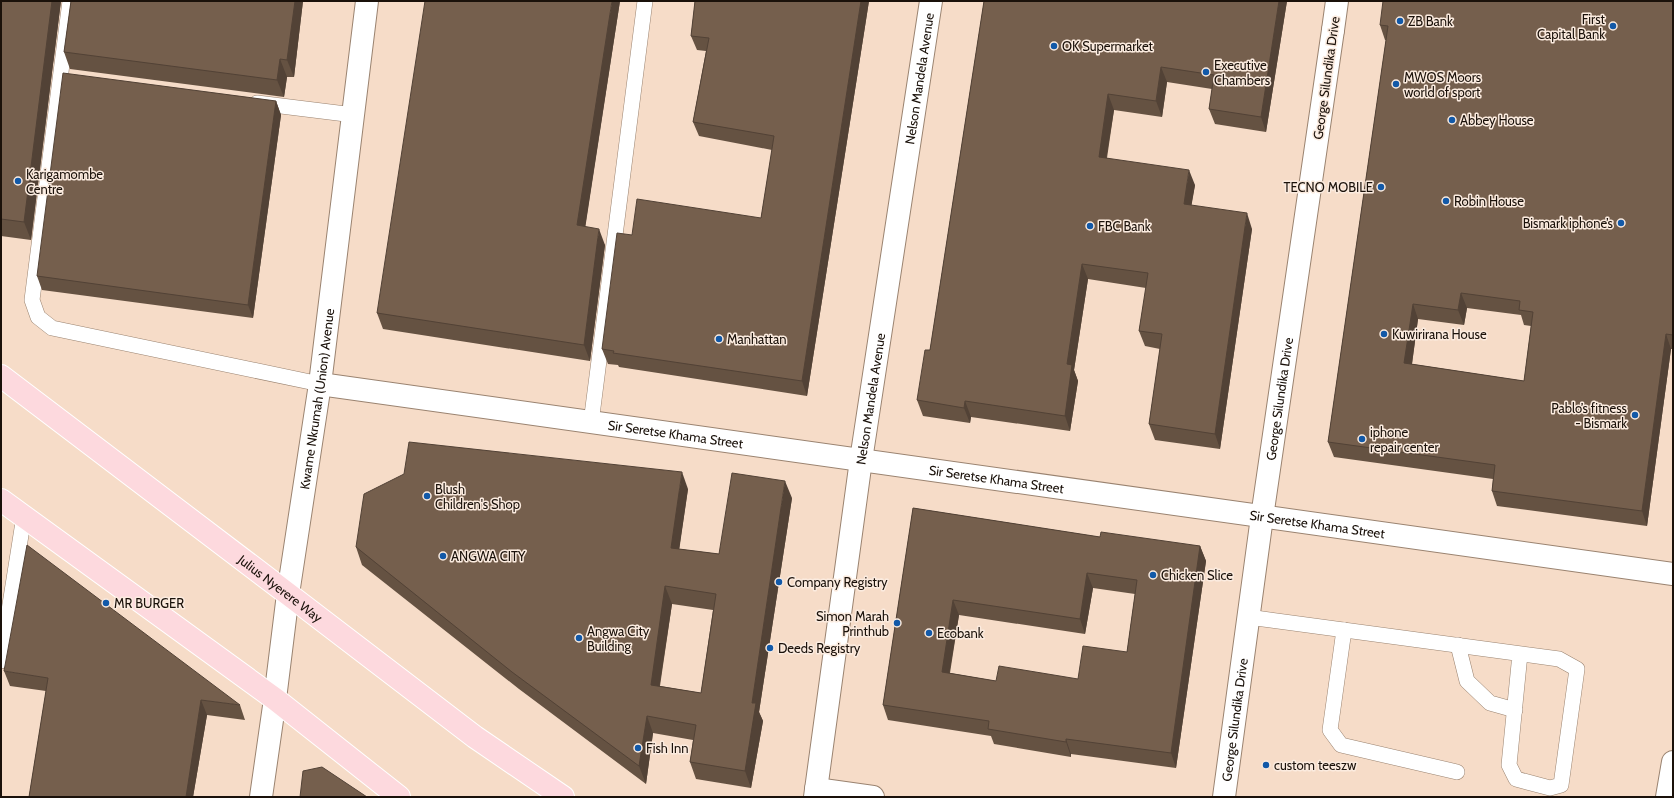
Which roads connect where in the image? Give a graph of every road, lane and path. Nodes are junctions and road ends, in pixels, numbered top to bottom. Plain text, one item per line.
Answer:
1 (70, 1) edge
2 (367, 1) edge
3 (645, 1) edge
4 (931, 1) edge
5 (1337, 1) edge
6 (60, 77) junction
7 (75, 79) edge
8 (246, 101) edge
9 (354, 115) junction
10 (1, 376) edge
11 (320, 384) junction
12 (591, 423) junction
13 (861, 460) junction
14 (1, 500) edge
15 (24, 516) junction
16 (1262, 517) junction
17 (1673, 574) edge
18 (288, 594) junction
19 (1248, 617) junction
20 (1344, 630) junction
21 (1458, 645) junction
22 (1520, 654) junction
23 (1, 661) edge
24 (275, 699) junction
25 (1515, 710) junction
26 (1673, 762) edge
27 (1458, 772) dead end
28 (815, 793) edge
29 (260, 797) edge
30 (399, 797) edge
31 (563, 797) edge
32 (874, 797) edge
33 (1224, 797) edge
34 (1667, 797) edge

1 - 6 lane
2 - 9 street, Kwame Nkrumah (Union) Avenue
3 - 12 lane
4 - 13 street, Nelson Mandela Avenue
5 - 16 street, George Silundika Drive
6 - 7 lane
6 - 11 lane
8 - 9 lane
9 - 11 street, Kwame Nkrumah (Union) Avenue
10 - 18 main road, Julius Nyerere Way
11 - 12 street, Sir Seretse Khama Street
11 - 18 street, Kwame Nkrumah (Union) Avenue
12 - 13 street, Sir Seretse Khama Street
13 - 16 street, Sir Seretse Khama Street
13 - 28 street, Nelson Mandela Avenue
14 - 15 main road
15 - 23 lane
15 - 24 main road
16 - 17 street, Sir Seretse Khama Street
16 - 19 street, George Silundika Drive
18 - 24 street, Kwame Nkrumah (Union) Avenue
18 - 31 main road, Julius Nyerere Way
19 - 20 lane
19 - 33 street, George Silundika Drive
20 - 21 lane
20 - 27 lane
21 - 22 lane
21 - 25 lane
22 - 25 lane
22 - 25 lane
24 - 29 street, Kwame Nkrumah (Union) Avenue
24 - 30 main road
26 - 34 street
28 - 32 street

